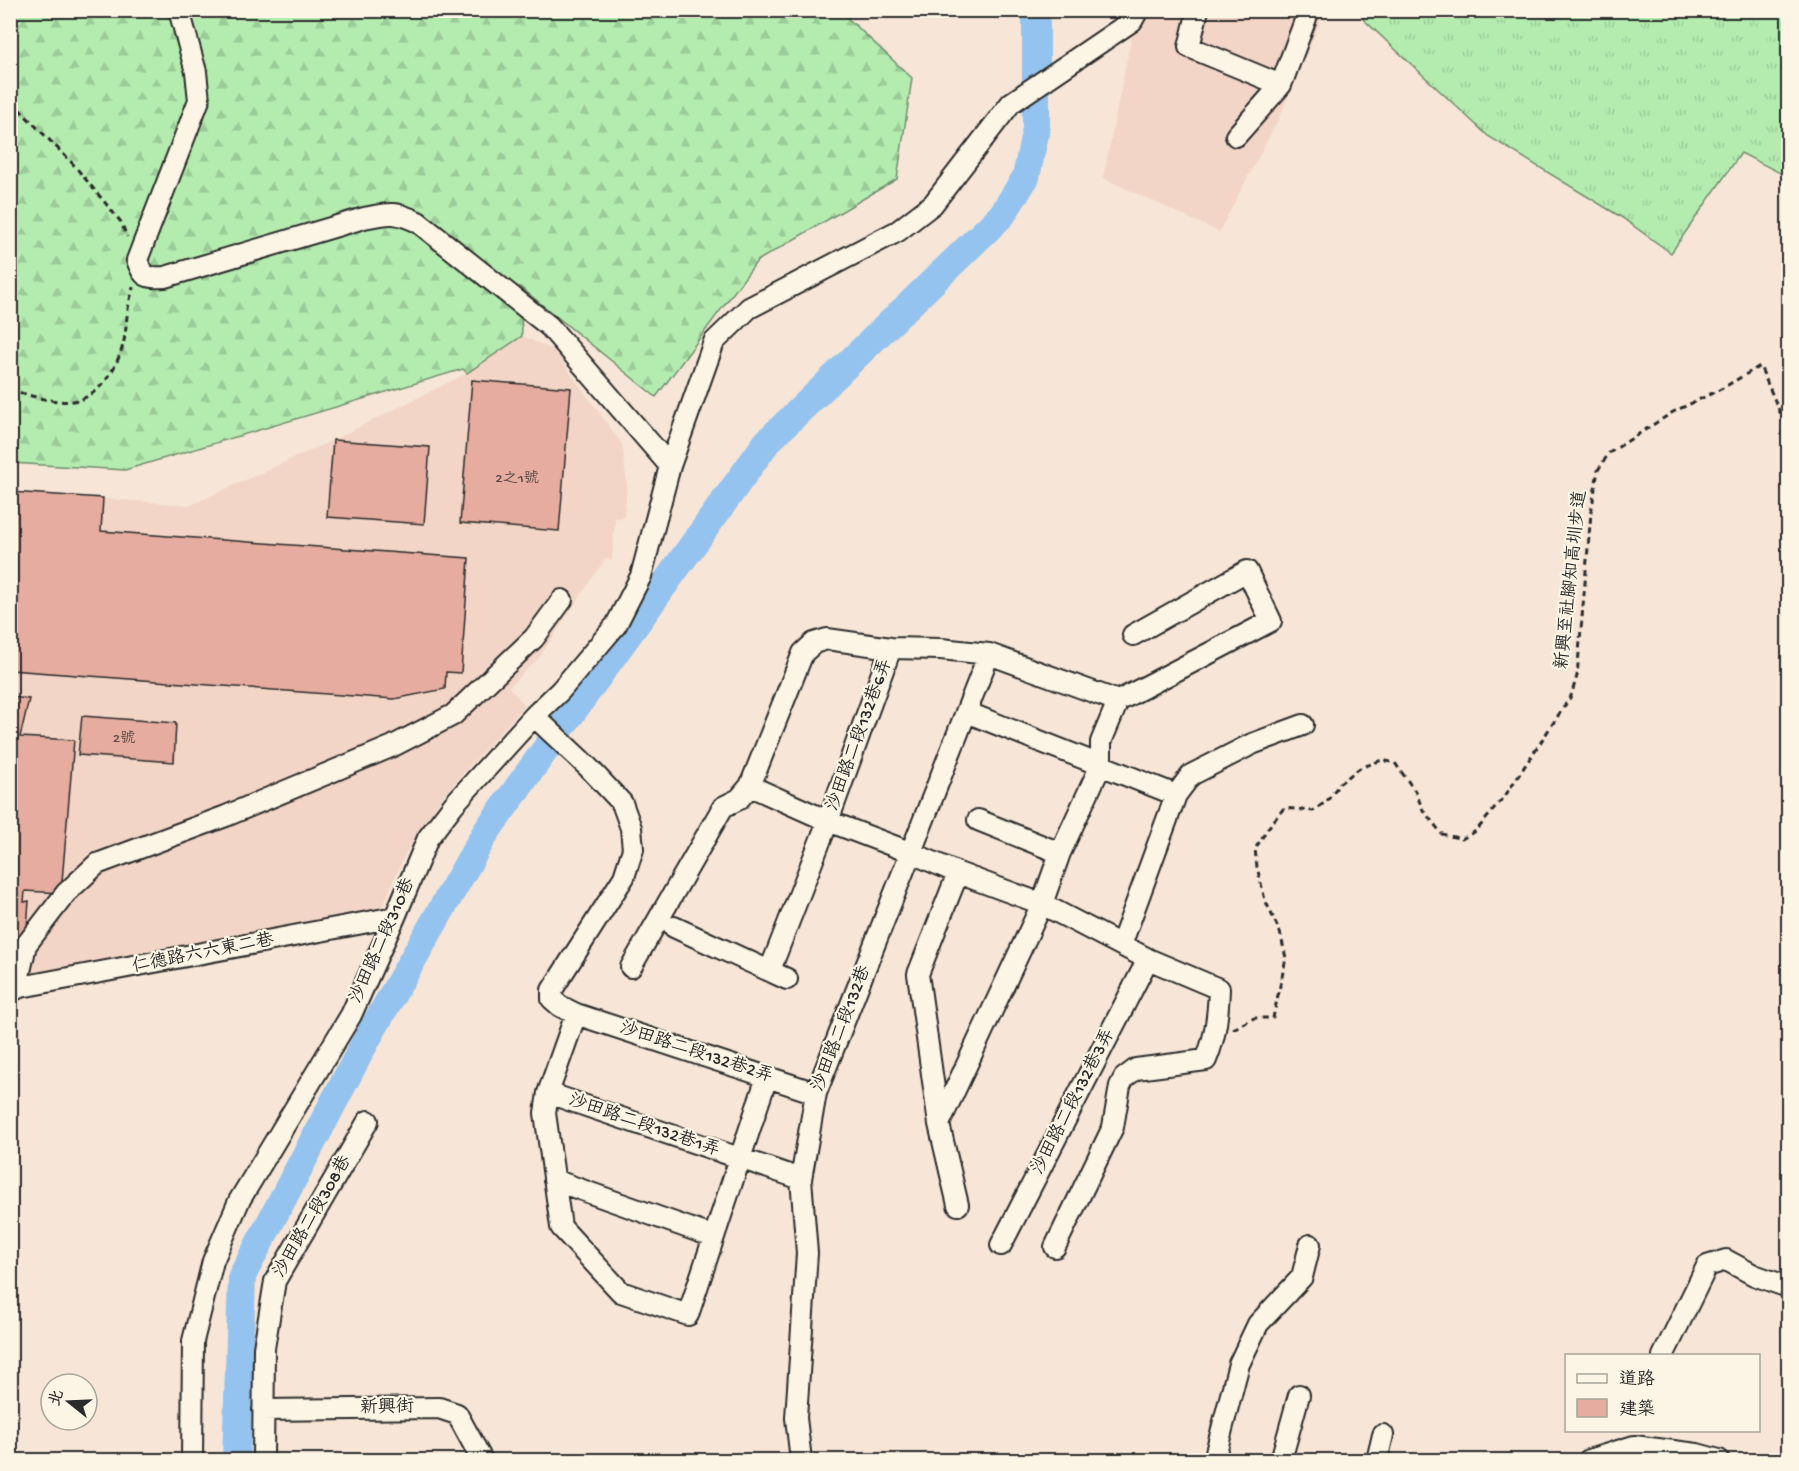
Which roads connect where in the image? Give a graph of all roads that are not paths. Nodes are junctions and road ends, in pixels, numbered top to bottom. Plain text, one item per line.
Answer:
1 (179, 10) edge
2 (1138, 10) edge
3 (1198, 10) edge
4 (1309, 10) edge
5 (1281, 84) junction
6 (1236, 136) dead end
7 (670, 466) junction
8 (562, 600) dead end
9 (1133, 635) dead end
10 (891, 648) junction
11 (989, 654) junction
12 (1118, 701) junction
13 (966, 712) junction
14 (541, 722) junction
15 (1303, 725) dead end
16 (1101, 765) junction
17 (750, 786) junction
18 (1176, 795) junction
19 (978, 819) dead end
20 (828, 821) junction
21 (912, 853) junction
22 (1060, 853) junction
23 (958, 873) junction
24 (1042, 903) junction
25 (395, 917) junction
26 (674, 927) dead end
27 (1121, 945) junction
28 (1148, 959) junction
29 (631, 967) dead end
30 (13, 989) edge
31 (576, 1014) junction
32 (767, 1077) junction
33 (548, 1093) junction
34 (816, 1093) junction
35 (368, 1121) dead end
36 (939, 1124) junction
37 (739, 1159) junction
38 (801, 1179) junction
39 (554, 1180) junction
40 (958, 1205) dead end
41 (714, 1237) junction
42 (1001, 1245) dead end
43 (1310, 1245) dead end
44 (1054, 1247) dead end
45 (1788, 1287) edge
46 (1664, 1354) edge
47 (1299, 1395) dead end
48 (263, 1410) junction
49 (1383, 1435) dead end
50 (1633, 1438) edge
51 (192, 1461) edge
52 (263, 1461) edge
53 (482, 1461) edge
54 (801, 1461) edge
55 (1214, 1461) edge
56 (1281, 1461) edge
57 (1377, 1461) edge
58 (1589, 1461) edge
59 (1719, 1461) edge

1 - 7 street
2 - 7 street, 沙田路二段310巷
3 - 5 street
4 - 5 street
5 - 6 street
7 - 14 street, 沙田路二段310巷
8 - 30 street
9 - 12 street
10 - 11 street, 沙田路二段132巷6弄
10 - 17 street, 沙田路二段132巷6弄
10 - 20 street, 沙田路二段132巷6弄
11 - 12 street, 沙田路二段132巷6弄
11 - 13 street, 沙田路二段132巷
12 - 16 street
13 - 16 street
13 - 21 street, 沙田路二段132巷
14 - 25 street, 沙田路二段310巷
14 - 31 street, 沙田路二段132巷2弄
15 - 18 street
16 - 18 street
16 - 22 street
17 - 20 street
17 - 29 street
18 - 27 street
19 - 22 street
20 - 21 street
20 - 26 street, 沙田路二段132巷6弄
21 - 23 street
21 - 34 street, 沙田路二段132巷
22 - 24 street
23 - 24 street
23 - 36 street
24 - 27 street
24 - 36 street
25 - 30 street, 仁德路六六東二巷
25 - 51 street, 沙田路二段310巷
27 - 28 street
28 - 42 street, 沙田路二段132巷3弄
28 - 44 street
31 - 32 street, 沙田路二段132巷2弄
31 - 33 street, 沙田路二段132巷1弄
32 - 34 street, 沙田路二段132巷2弄
32 - 37 street, 沙田路二段132巷1弄
33 - 37 street, 沙田路二段132巷1弄
33 - 39 street, 沙田路二段132巷1弄
34 - 38 street, 沙田路二段132巷
35 - 48 street, 沙田路二段308巷
36 - 40 street
37 - 38 street, 沙田路二段132巷1弄
37 - 41 street, 沙田路二段132巷1弄
38 - 54 street, 沙田路二段132巷
39 - 41 street
39 - 41 street, 沙田路二段132巷1弄
43 - 55 street
45 - 46 street
47 - 56 street
48 - 52 street, 沙田路二段308巷
48 - 53 street, 新興街
49 - 57 street
50 - 58 street
50 - 59 street

